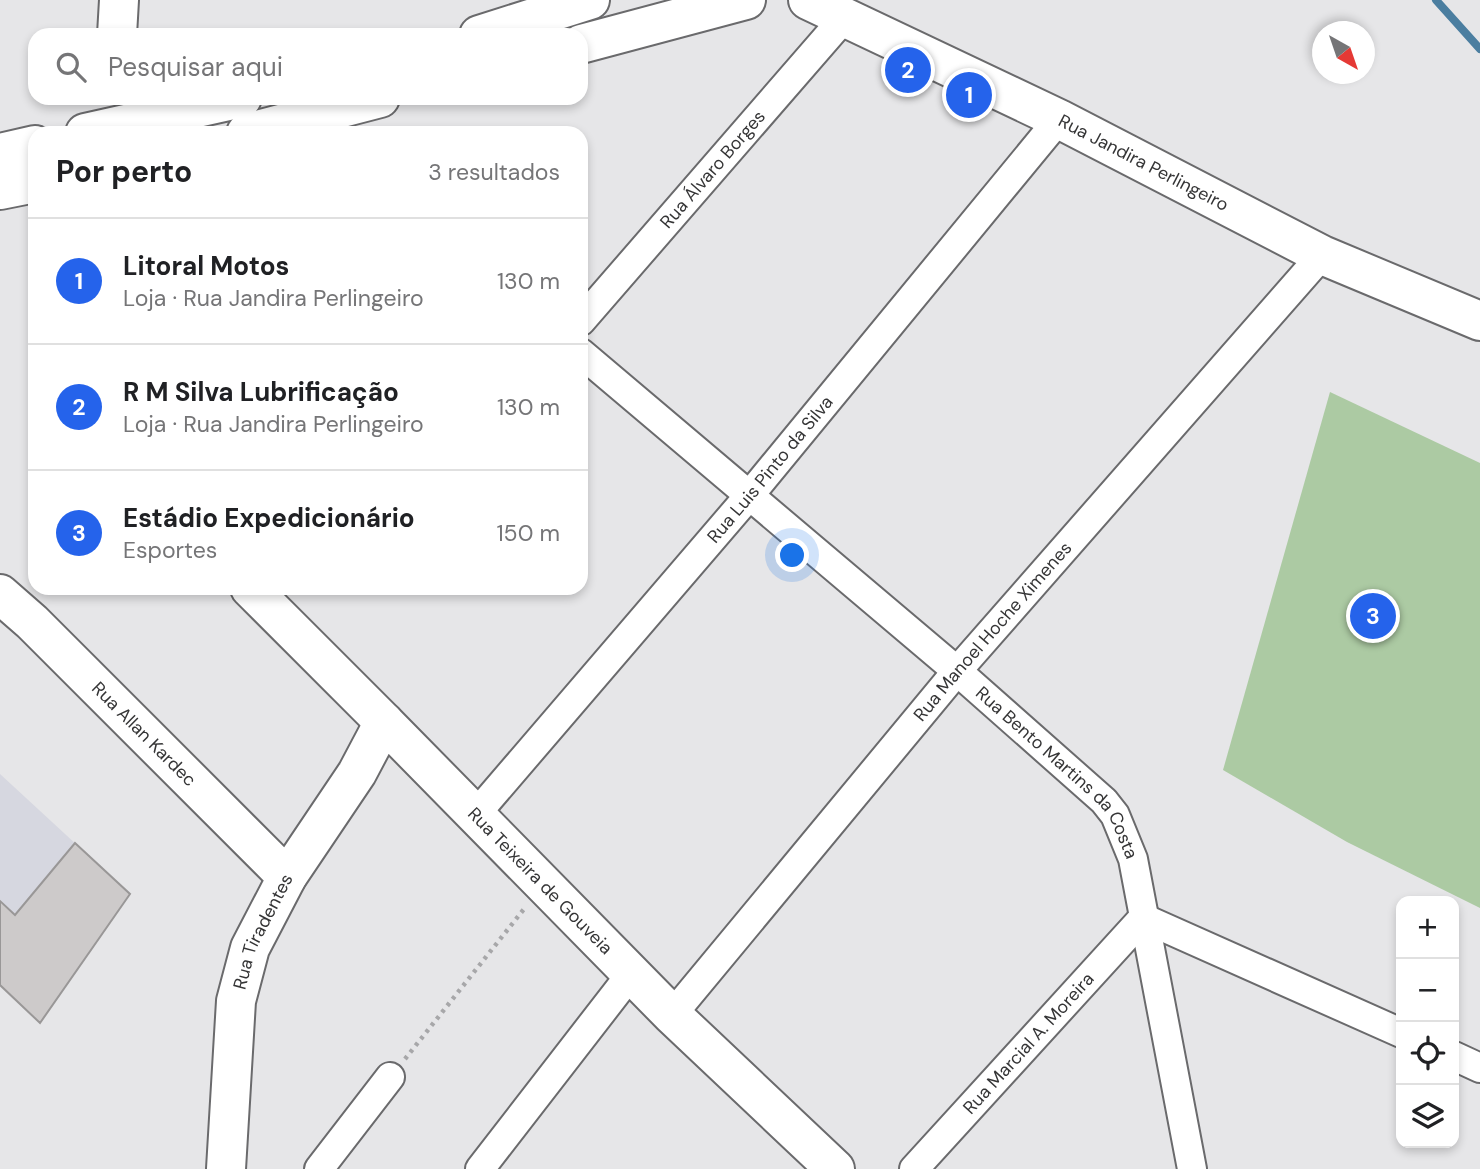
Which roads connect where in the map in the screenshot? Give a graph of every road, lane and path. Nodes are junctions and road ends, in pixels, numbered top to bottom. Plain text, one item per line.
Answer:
1 (119, 0) edge
2 (590, 0) edge
3 (746, 0) edge
4 (808, 0) edge
5 (844, 18) junction
6 (117, 28) edge
7 (501, 28) edge
8 (588, 42) edge
9 (204, 105) edge
10 (355, 105) edge
11 (320, 115) edge
12 (1059, 119) junction
13 (106, 123) edge
14 (275, 126) edge
15 (28, 147) edge
16 (0, 153) edge
17 (28, 184) edge
18 (0, 190) edge
19 (1322, 255) junction
20 (588, 313) edge
21 (1480, 321) edge
22 (588, 359) edge
23 (748, 497) junction
24 (0, 594) edge
25 (257, 595) edge
26 (957, 671) junction
27 (384, 722) junction
28 (417, 754) junction
29 (358, 773) junction
30 (476, 814) junction
31 (287, 877) junction
32 (544, 884) junction
33 (1143, 918) junction
34 (631, 974) junction
35 (672, 1015) junction
36 (1396, 1031) edge
37 (1459, 1058) edge
38 (1480, 1068) edge
39 (390, 1077) joint
40 (226, 1169) edge
41 (319, 1169) edge
42 (480, 1169) edge
43 (835, 1169) edge
44 (914, 1169) edge
45 (1192, 1169) edge

1 - 6 main road
2 - 7 main road
3 - 8 main road
4 - 5 main road, Rua Jandira Perlingeiro
5 - 12 main road, Rua Jandira Perlingeiro
5 - 20 street, Rua Álvaro Borges
9 - 13 main road
10 - 11 main road
11 - 14 main road
12 - 19 main road, Rua Jandira Perlingeiro
12 - 23 street, Rua Luis Pinto da Silva
15 - 16 main road
17 - 18 main road
19 - 21 main road, Rua Jandira Perlingeiro
19 - 26 street, Rua Manoel Hoche Ximenes
22 - 23 street, Rua Bento Martins da Costa
23 - 26 street, Rua Bento Martins da Costa
23 - 30 street, Rua Luis Pinto da Silva
24 - 31 main road, Rua Allan Kardec
25 - 27 main road, Rua Teixeira de Gouveia
26 - 33 street, Rua Bento Martins da Costa
26 - 35 street, Rua Manoel Hoche Ximenes
27 - 28 main road, Rua Teixeira de Gouveia
27 - 29 main road, Rua Tiradentes
28 - 29 main road
28 - 30 main road, Rua Teixeira de Gouveia
29 - 31 main road, Rua Tiradentes
30 - 32 main road, Rua Teixeira de Gouveia
31 - 40 main road, Rua Tiradentes
32 - 34 main road, Rua Teixeira de Gouveia
32 - 39 path
33 - 36 street
33 - 44 street, Rua Marcial A. Moreira
33 - 45 street, Rua Bento Martins da Costa
34 - 35 main road, Rua Teixeira de Gouveia
34 - 42 street
35 - 43 main road, Rua Teixeira de Gouveia
37 - 38 street
39 - 41 street

